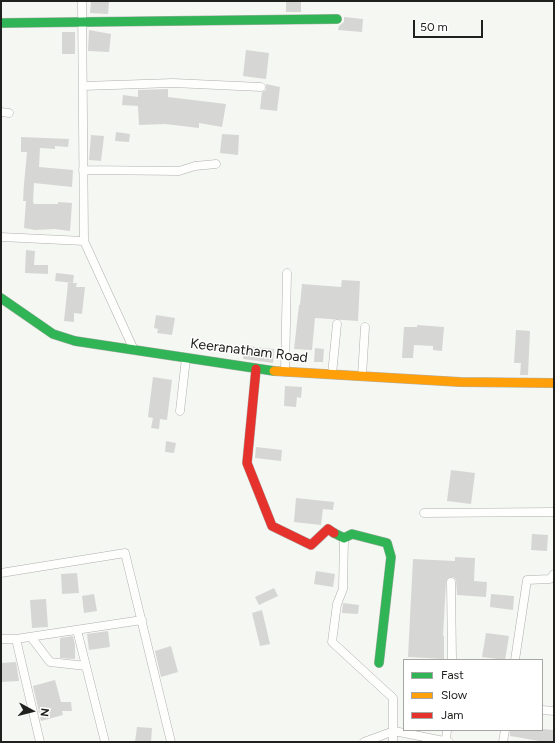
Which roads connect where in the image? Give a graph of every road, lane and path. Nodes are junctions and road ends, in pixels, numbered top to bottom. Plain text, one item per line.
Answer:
1 (82, 1) edge
2 (337, 19) dead end
3 (82, 22) junction
4 (1, 23) edge
5 (83, 86) junction
6 (261, 87) dead end
7 (216, 164) dead end
8 (83, 170) junction
9 (1, 237) edge
10 (84, 241) junction
11 (287, 273) dead end
12 (1, 298) edge
13 (337, 324) dead end
14 (365, 327) dead end
15 (134, 350) junction
16 (186, 358) junction
17 (256, 369) junction
18 (285, 372) junction
19 (332, 374) junction
20 (362, 376) junction
21 (554, 383) edge
22 (180, 411) dead end
23 (554, 512) edge
24 (424, 513) dead end
25 (344, 538) junction
26 (1, 573) edge
27 (554, 574) edge
28 (451, 582) dead end
29 (142, 620) junction
30 (77, 630) junction
31 (31, 637) junction
32 (1, 639) edge
33 (16, 639) junction
34 (452, 659) edge
35 (515, 659) edge
36 (379, 663) dead end
37 (86, 666) junction
38 (543, 710) edge
39 (554, 711) edge
40 (394, 731) junction
41 (447, 731) edge
42 (504, 731) edge
43 (40, 742) edge
44 (105, 742) edge
45 (172, 742) edge
46 (364, 742) edge
47 (393, 742) edge
48 (446, 742) edge
49 (449, 742) edge
50 (502, 742) edge

1 - 3 street
2 - 3 street
3 - 4 street
3 - 5 street
5 - 6 street
5 - 8 street
7 - 8 street
8 - 10 street
9 - 10 street
10 - 15 street
11 - 18 street
12 - 15 street, Keeranatham Road
13 - 19 street
14 - 20 street
15 - 16 street, Keeranatham Road
16 - 17 street, Keeranatham Road
16 - 22 street
17 - 18 street, Keeranatham Road
17 - 25 street
18 - 19 street, Keeranatham Road
19 - 20 street, Keeranatham Road
20 - 21 street, Keeranatham Road
23 - 24 street
25 - 36 street
25 - 40 street
26 - 29 street
27 - 35 street
28 - 34 street
29 - 30 street
29 - 45 street
30 - 31 street
30 - 37 street
31 - 33 street
31 - 37 street
32 - 33 street
33 - 43 street
37 - 44 street
38 - 39 street
40 - 46 street
40 - 47 street
40 - 48 street
41 - 48 street
42 - 50 street
48 - 49 street

